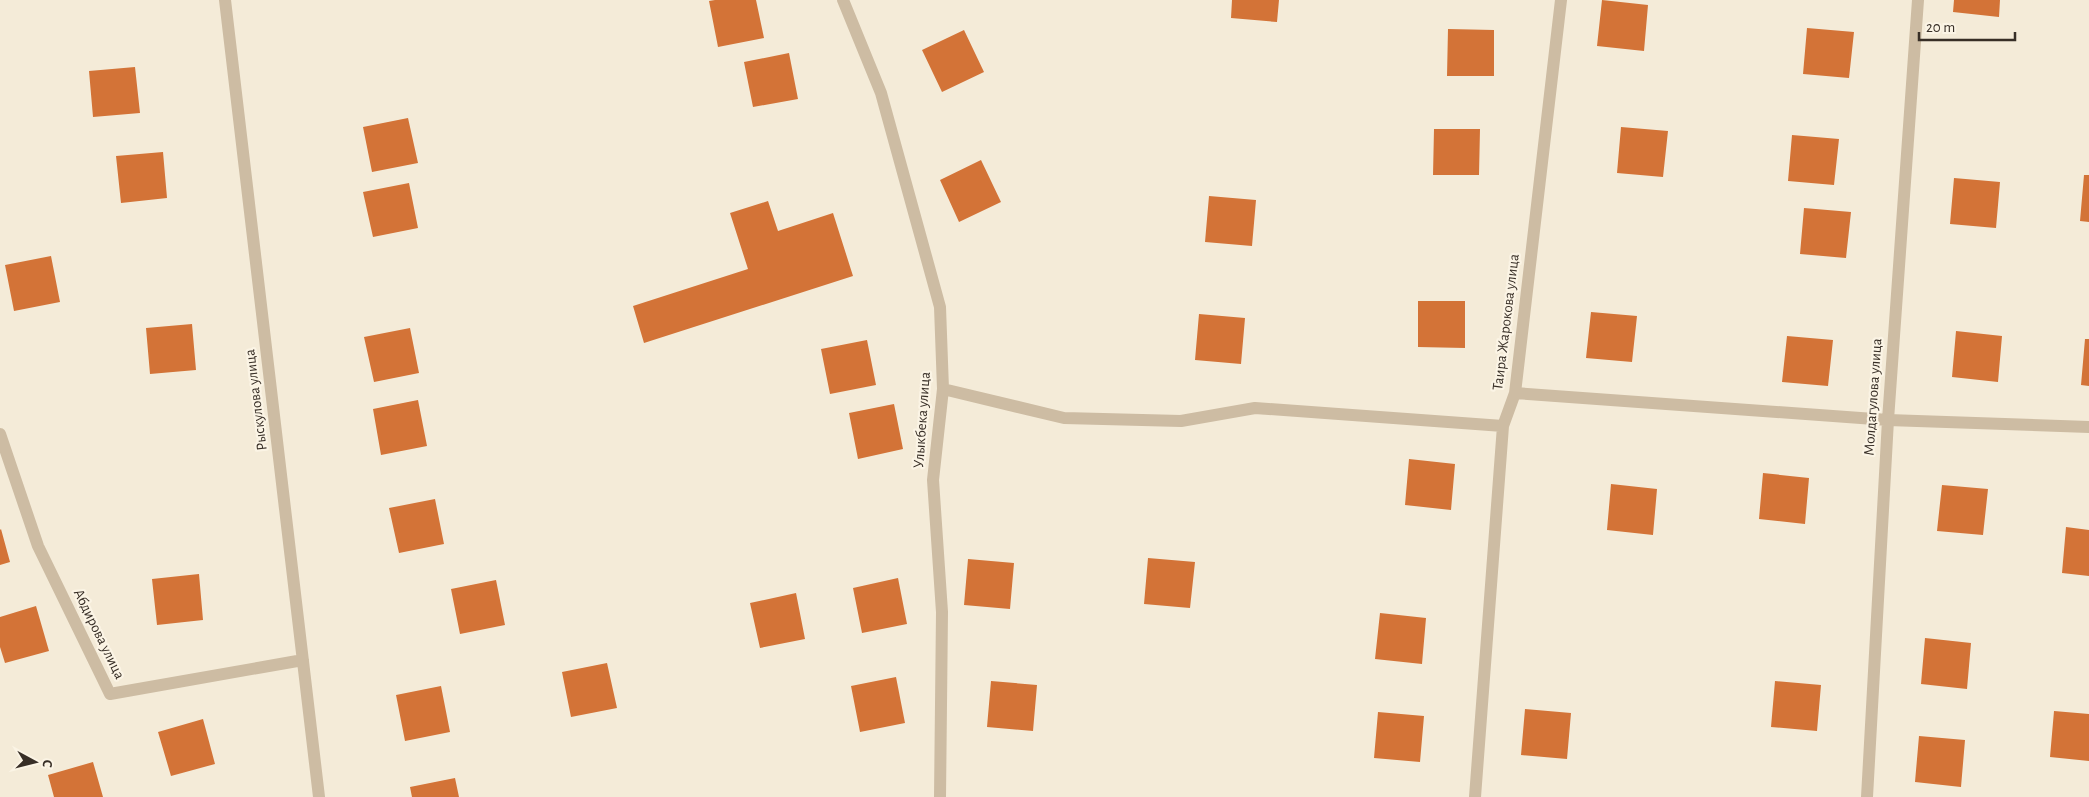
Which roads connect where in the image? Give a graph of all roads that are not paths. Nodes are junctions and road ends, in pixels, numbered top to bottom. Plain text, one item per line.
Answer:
1 (225, 0) edge
2 (843, 0) edge
3 (1561, 0) edge
4 (1918, 0) edge
5 (943, 389) junction
6 (1515, 393) junction
7 (1888, 420) junction
8 (1503, 426) junction
9 (2089, 427) edge
10 (0, 434) edge
11 (303, 660) junction
12 (319, 797) edge
13 (940, 797) edge
14 (1475, 797) edge
15 (1867, 797) edge

1 - 11 street, Рыскулова улица
2 - 5 street, Улыкбека улица
3 - 6 street, Таира Жарокова улица
4 - 7 street, Молдагулова улица
5 - 8 street
5 - 13 street, Улыкбека улица
6 - 7 street
6 - 8 street, Таира Жарокова улица
7 - 9 street
7 - 15 street, Молдагулова улица
8 - 14 street, Таира Жарокова улица
10 - 11 street, Абдирова улица
11 - 12 street, Рыскулова улица

